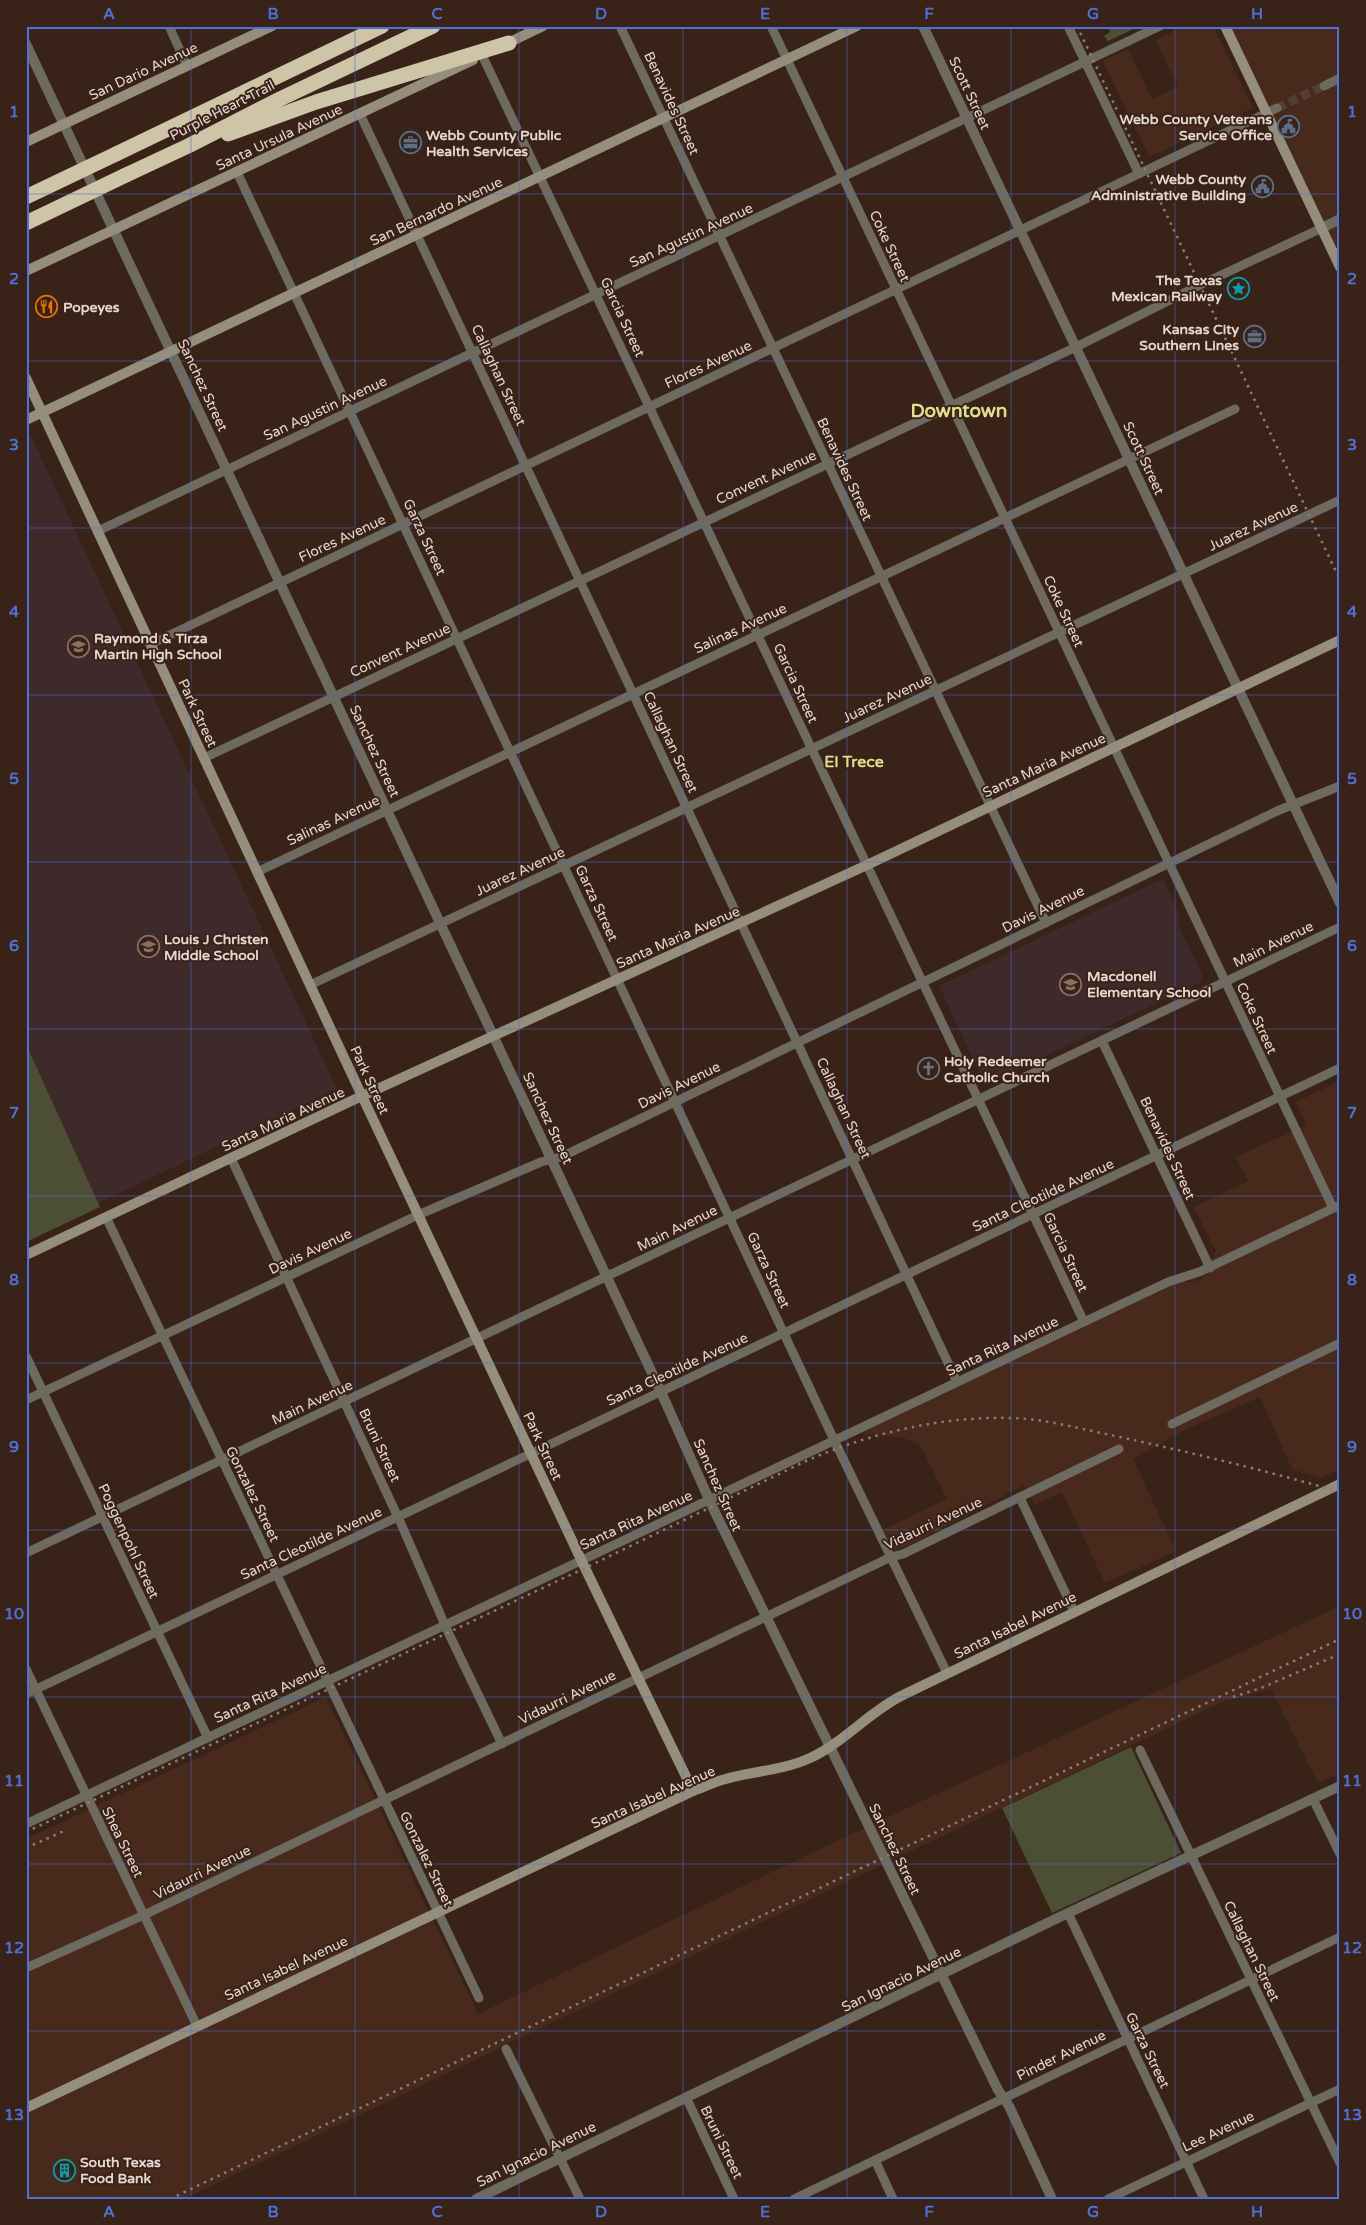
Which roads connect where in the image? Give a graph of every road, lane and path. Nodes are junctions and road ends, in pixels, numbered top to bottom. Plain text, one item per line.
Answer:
1 (168, 26) edge
2 (272, 26) edge
3 (374, 26) edge
4 (382, 26) edge
5 (433, 26) edge
6 (543, 26) edge
7 (620, 26) edge
8 (771, 26) edge
9 (857, 26) edge
10 (923, 26) edge
11 (1068, 26) edge
12 (1160, 26) edge
13 (1225, 26) edge
14 (509, 43) junction
15 (26, 44) edge
16 (346, 44) junction
17 (482, 56) junction
18 (786, 60) junction
19 (1084, 61) junction
20 (187, 66) junction
21 (1340, 78) edge
22 (1324, 86) tunnel mouth
23 (1277, 108) tunnel mouth
24 (360, 114) junction
25 (1266, 114) junction
26 (664, 118) junction
27 (967, 119) junction
28 (65, 123) junction
29 (26, 142) edge
30 (188, 146) junction
31 (237, 172) junction
32 (1139, 174) junction
33 (541, 176) junction
34 (842, 178) junction
35 (26, 197) edge
36 (1340, 219) edge
37 (26, 223) edge
38 (1322, 228) junction
39 (115, 229) junction
40 (1021, 231) junction
41 (418, 234) junction
42 (720, 236) junction
43 (1340, 267) edge
44 (26, 271) edge
45 (896, 290) junction
46 (295, 292) junction
47 (597, 295) junction
48 (1076, 347) junction
49 (773, 349) junction
50 (172, 351) junction
51 (474, 353) junction
52 (26, 378) edge
53 (951, 405) junction
54 (650, 407) junction
55 (1234, 409) dead end
56 (351, 411) junction
57 (42, 412) junction
58 (26, 420) edge
59 (1129, 458) junction
60 (828, 464) junction
61 (526, 466) junction
62 (228, 470) junction
63 (1340, 500) edge
64 (1004, 517) junction
65 (704, 522) junction
66 (404, 524) junction
67 (98, 531) junction
68 (1184, 574) junction
69 (881, 576) junction
70 (580, 580) junction
71 (281, 583) junction
72 (1059, 632) junction
73 (758, 634) junction
74 (458, 638) junction
75 (1340, 640) edge
76 (151, 644) junction
77 (1238, 687) junction
78 (936, 691) junction
79 (633, 693) junction
80 (334, 696) junction
81 (1113, 747) junction
82 (812, 748) junction
83 (511, 751) junction
84 (204, 758) junction
85 (1340, 786) edge
86 (1294, 805) junction
87 (990, 806) junction
88 (687, 808) junction
89 (388, 810) junction
90 (1169, 864) junction
91 (564, 865) junction
92 (867, 865) junction
93 (257, 872) junction
94 (1340, 903) edge
95 (441, 923) junction
96 (1046, 923) junction
97 (741, 924) junction
98 (1340, 927) edge
99 (618, 979) junction
100 (923, 982) junction
101 (1225, 982) junction
102 (310, 985) junction
103 (494, 1036) junction
104 (1102, 1041) junction
105 (797, 1043) junction
106 (1340, 1068) edge
107 (362, 1096) junction
108 (1280, 1097) junction
109 (978, 1099) junction
110 (676, 1102) junction
111 (1156, 1156) junction
112 (231, 1158) junction
113 (552, 1159) junction
114 (852, 1160) junction
115 (1336, 1206) edge
116 (418, 1215) junction
117 (1033, 1215) junction
118 (106, 1217) junction
119 (730, 1218) junction
120 (26, 1255) edge
121 (1210, 1268) junction
122 (907, 1275) junction
123 (287, 1277) junction
124 (607, 1277) junction
125 (1084, 1322) junction
126 (784, 1333) junction
127 (162, 1336) junction
128 (477, 1339) junction
129 (1340, 1343) edge
130 (26, 1356) edge
131 (957, 1382) junction
132 (44, 1392) junction
133 (661, 1392) junction
134 (26, 1400) edge
135 (345, 1402) junction
136 (1172, 1424) dead end
137 (835, 1442) junction
138 (1118, 1449) dead end
139 (531, 1454) junction
140 (222, 1460) junction
141 (1340, 1484) edge
142 (1020, 1498) junction
143 (710, 1501) junction
144 (103, 1517) junction
145 (398, 1517) junction
146 (26, 1553) edge
147 (891, 1557) junction
148 (582, 1561) junction
149 (276, 1575) junction
150 (1074, 1611) junction
151 (766, 1618) junction
152 (445, 1626) junction
153 (157, 1632) junction
154 (26, 1669) edge
155 (947, 1673) junction
156 (639, 1678) junction
157 (327, 1682) junction
158 (36, 1689) junction
159 (26, 1694) edge
160 (208, 1738) junction
161 (502, 1744) junction
162 (828, 1747) junction
163 (1140, 1750) dead end
164 (1340, 1786) edge
165 (693, 1791) junction
166 (86, 1796) junction
167 (1313, 1798) junction
168 (383, 1800) junction
169 (26, 1824) edge
170 (1340, 1854) edge
171 (1191, 1856) junction
172 (437, 1912) junction
173 (1068, 1914) junction
174 (144, 1916) junction
175 (1340, 1937) edge
176 (26, 1968) edge
177 (941, 1975) junction
178 (1250, 1980) junction
179 (479, 1998) dead end
180 (197, 2026) junction
181 (1128, 2039) junction
182 (506, 2049) dead end
183 (1340, 2089) edge
184 (686, 2097) junction
185 (1003, 2098) junction
186 (1310, 2103) junction
187 (26, 2108) edge
188 (560, 2158) junction
189 (875, 2160) junction
190 (1187, 2162) junction
191 (1340, 2163) edge
192 (476, 2199) edge
193 (580, 2199) edge
194 (734, 2199) edge
195 (794, 2199) edge
196 (893, 2199) edge
197 (1052, 2199) edge
198 (1108, 2199) edge
199 (1204, 2199) edge

1 - 20 street
2 - 20 main road, San Dario Avenue
3 - 16 highway
4 - 16 highway, Purple Heart Trail
5 - 30 highway, Purple Heart Trail
6 - 14 main road, Santa Ursula Avenue
7 - 26 street, Benavides Street
8 - 18 street, Coke Street
9 - 18 main road, San Bernardo Avenue
10 - 27 street, Scott Street
11 - 19 street
12 - 19 street, San Agustin Avenue
13 - 25 main road
14 - 17 main road, Santa Ursula Avenue
14 - 30 highway
15 - 28 street, Sanchez Street
16 - 35 highway, Purple Heart Trail, bridge
17 - 24 main road, Santa Ursula Avenue
17 - 33 street, Garcia Street
18 - 26 main road, San Bernardo Avenue
18 - 34 street, Coke Street
19 - 27 street, San Agustin Avenue
19 - 32 street
20 - 28 main road, San Dario Avenue
21 - 22 street
23 - 25 street, Flores Avenue
24 - 31 main road, Santa Ursula Avenue
24 - 41 street, Callaghan Street
25 - 32 street, Flores Avenue
25 - 38 main road
26 - 33 main road, San Bernardo Avenue
26 - 42 street, Benavides Street
27 - 34 street, San Agustin Avenue
27 - 40 street, Scott Street
28 - 29 main road, San Dario Avenue
28 - 39 street, Sanchez Street
30 - 37 highway, Purple Heart Trail, bridge
31 - 39 main road, Santa Ursula Avenue
31 - 46 street, Garza Street
32 - 40 street, Flores Avenue
33 - 41 main road, San Bernardo Avenue
33 - 47 street, Garcia Street
34 - 42 street, San Agustin Avenue
34 - 45 street, Coke Street
36 - 38 street, Convent Avenue
38 - 43 main road
38 - 48 street, Convent Avenue
39 - 44 main road, Santa Ursula Avenue
39 - 50 street, Sanchez Street
40 - 45 street, Flores Avenue
40 - 48 street, Scott Street
41 - 46 main road, San Bernardo Avenue
41 - 51 street, Callaghan Street
42 - 47 street, San Agustin Avenue
42 - 49 street, Benavides Street
45 - 49 street, Flores Avenue
45 - 53 street, Coke Street
46 - 50 main road, San Bernardo Avenue
46 - 56 street, Garza Street
47 - 51 street, San Agustin Avenue
47 - 54 street, Garcia Street
48 - 53 street, Convent Avenue
48 - 59 street, Scott Street
49 - 54 street, Flores Avenue
49 - 60 street, Benavides Street
50 - 57 main road, San Bernardo Avenue
50 - 62 street, Sanchez Street
51 - 56 street, San Agustin Avenue
51 - 61 street, Callaghan Street
52 - 57 main road, Park Street
53 - 60 street, Convent Avenue
53 - 64 street, Coke Street
54 - 61 street, Flores Avenue
54 - 65 street, Garcia Street
55 - 59 street, Salinas Avenue
56 - 62 street, San Agustin Avenue
56 - 66 street, Garza Street
57 - 58 main road, San Bernardo Avenue
57 - 67 main road, Park Street
59 - 64 street, Salinas Avenue
59 - 68 street, Scott Street
60 - 65 street, Convent Avenue
60 - 69 street, Benavides Street
61 - 66 street, Flores Avenue
61 - 70 street, Callaghan Street
62 - 67 street, San Agustin Avenue
62 - 71 street, Sanchez Street
63 - 68 street, Juarez Avenue
64 - 69 street, Salinas Avenue
64 - 72 street, Coke Street
65 - 70 street, Convent Avenue
65 - 73 street, Garcia Street
66 - 71 street, Flores Avenue
66 - 74 street, Garza Street
67 - 76 main road, Park Street
68 - 72 street, Juarez Avenue
68 - 77 street, Scott Street
69 - 73 street, Salinas Avenue
69 - 78 street, Benavides Street
70 - 74 street, Convent Avenue
70 - 79 street, Callaghan Street
71 - 76 street, Flores Avenue
71 - 80 street, Sanchez Street
72 - 78 street, Juarez Avenue
72 - 81 street, Coke Street
73 - 79 street, Salinas Avenue
73 - 82 street, Garcia Street
74 - 80 street, Convent Avenue
74 - 83 street, Garza Street
75 - 77 main road, Santa Maria Avenue
76 - 84 main road, Park Street
77 - 81 main road, Santa Maria Avenue
77 - 86 street, Scott Street
78 - 82 street, Juarez Avenue
78 - 87 street, Benavides Street
79 - 83 street, Salinas Avenue
79 - 88 street, Callaghan Street
80 - 84 street, Convent Avenue
80 - 89 street, Sanchez Street
81 - 87 main road, Santa Maria Avenue
81 - 90 street, Coke Street
82 - 88 street, Juarez Avenue
82 - 92 street, Garcia Street
83 - 89 street, Salinas Avenue
83 - 91 street, Garza Street
84 - 93 main road, Park Street
85 - 86 street, Davis Avenue
86 - 90 street, Davis Avenue
86 - 94 street, Scott Street
87 - 92 main road, Santa Maria Avenue
87 - 96 street, Benavides Street
88 - 91 street, Juarez Avenue
88 - 97 street, Callaghan Street
89 - 93 street, Salinas Avenue
89 - 95 street, Sanchez Street
90 - 96 street, Davis Avenue
90 - 101 street, Coke Street
91 - 95 street, Juarez Avenue
91 - 99 street, Garza Street
92 - 97 main road, Santa Maria Avenue
92 - 100 street, Garcia Street
93 - 102 main road, Park Street
95 - 102 street, Juarez Avenue
95 - 103 street, Sanchez Street
96 - 100 street, Davis Avenue
97 - 99 main road, Santa Maria Avenue
97 - 105 street, Callaghan Street
98 - 101 street, Main Avenue
99 - 103 main road, Santa Maria Avenue
99 - 110 street, Garza Street
100 - 105 street, Davis Avenue
100 - 109 street, Garcia Street
101 - 104 street, Main Avenue
101 - 108 street, Coke Street
102 - 107 main road, Park Street
103 - 107 main road, Santa Maria Avenue
103 - 113 street, Sanchez Street
104 - 109 street, Main Avenue
104 - 111 street, Benavides Street
105 - 110 street, Davis Avenue
105 - 114 street, Callaghan Street
106 - 108 street, Santa Cleotilde Avenue
107 - 112 main road, Santa Maria Avenue
107 - 116 main road, Park Street
108 - 111 street, Santa Cleotilde Avenue
108 - 115 street, Coke Street
109 - 114 street, Main Avenue
109 - 117 street, Garcia Street
110 - 113 street, Davis Avenue
110 - 119 street, Garza Street
111 - 117 street, Santa Cleotilde Avenue
111 - 121 street, Benavides Street
112 - 118 main road, Santa Maria Avenue
112 - 123 street, Bruni Street
113 - 116 street, Davis Avenue
113 - 124 street, Sanchez Street
114 - 119 street, Main Avenue
114 - 122 street, Callaghan Street
115 - 121 street, Santa Rita Avenue
116 - 123 street, Davis Avenue
116 - 128 main road, Park Street
117 - 122 street, Santa Cleotilde Avenue
117 - 125 street, Garcia Street
118 - 120 main road, Santa Maria Avenue
118 - 127 street, Gonzalez Street
119 - 124 street, Main Avenue
119 - 126 street, Garza Street
121 - 125 street, Santa Rita Avenue
122 - 126 street, Santa Cleotilde Avenue
122 - 131 street, Callaghan Street
123 - 127 street, Davis Avenue
123 - 135 street, Bruni Street
124 - 128 street, Main Avenue
124 - 133 street, Sanchez Street
125 - 131 street, Santa Rita Avenue
126 - 133 street, Santa Cleotilde Avenue
126 - 137 street, Garza Street
127 - 132 street, Davis Avenue
127 - 140 street, Gonzalez Street
128 - 135 street, Main Avenue
128 - 139 main road, Park Street
129 - 136 street
130 - 132 street, Poggenpohl Street
131 - 137 street, Santa Rita Avenue
132 - 134 street, Davis Avenue
132 - 144 street, Poggenpohl Street
133 - 139 street, Santa Cleotilde Avenue
133 - 143 street, Sanchez Street
135 - 140 street, Main Avenue
135 - 145 street, Bruni Street
137 - 143 street, Santa Rita Avenue
137 - 147 street, Garza Street
138 - 142 street, Vidaurri Avenue
139 - 145 street, Santa Cleotilde Avenue
139 - 148 main road, Park Street
140 - 144 street, Main Avenue
140 - 149 street, Gonzalez Street
141 - 150 main road, Santa Isabel Avenue
142 - 147 street, Vidaurri Avenue
142 - 150 street
143 - 148 street, Santa Rita Avenue
143 - 151 street, Sanchez Street
144 - 146 street, Main Avenue
144 - 153 street, Poggenpohl Street
145 - 149 street, Santa Cleotilde Avenue
145 - 152 street, Bruni Street
147 - 151 street, Vidaurri Avenue
147 - 155 street, Garza Street
148 - 152 street, Santa Rita Avenue
148 - 156 main road, Park Street
149 - 153 street, Santa Cleotilde Avenue
149 - 157 street, Gonzalez Street
150 - 155 main road, Santa Isabel Avenue
151 - 156 street, Vidaurri Avenue
151 - 162 street, Sanchez Street
152 - 157 street, Santa Rita Avenue
152 - 161 street, Bruni Street
153 - 158 street, Santa Cleotilde Avenue
153 - 160 street, Poggenpohl Street
154 - 158 street, Shea Street
155 - 162 main road, Santa Isabel Avenue
156 - 161 street, Vidaurri Avenue
156 - 165 main road, Park Street
157 - 160 street, Santa Rita Avenue
157 - 168 street, Gonzalez Street
158 - 159 street, Santa Cleotilde Avenue
158 - 166 street, Shea Street
160 - 166 street, Santa Rita Avenue
161 - 168 street, Vidaurri Avenue
162 - 165 main road, Santa Isabel Avenue
162 - 177 street, Sanchez Street
163 - 171 street, Callaghan Street
164 - 167 street, San Ignacio Avenue
165 - 172 main road, Santa Isabel Avenue
166 - 169 street, Santa Rita Avenue
166 - 174 street, Shea Street
167 - 170 street
167 - 171 street, San Ignacio Avenue
168 - 172 street, Gonzalez Street
168 - 174 street, Vidaurri Avenue
171 - 173 street, San Ignacio Avenue
171 - 178 street, Callaghan Street
172 - 179 street, Gonzalez Street
172 - 180 main road, Santa Isabel Avenue
173 - 177 street, San Ignacio Avenue
173 - 181 street, Garza Street
174 - 176 street, Vidaurri Avenue
174 - 180 street, Shea Street
175 - 178 street, Pinder Avenue
177 - 184 street, San Ignacio Avenue
177 - 185 street, Sanchez Street
178 - 181 street, Pinder Avenue
178 - 186 street, Callaghan Street
180 - 187 main road, Santa Isabel Avenue
181 - 185 street, Pinder Avenue
181 - 190 street, Garza Street
182 - 188 street
183 - 186 street, Lee Avenue
184 - 188 street, San Ignacio Avenue
184 - 194 street, Bruni Street
185 - 189 street, Pinder Avenue
185 - 197 street, Sanchez Street
186 - 190 street, Lee Avenue
186 - 191 street, Callaghan Street
188 - 192 street, San Ignacio Avenue
188 - 193 street
189 - 195 street, Pinder Avenue
189 - 196 street
190 - 198 street, Lee Avenue
190 - 199 street, Garza Street

